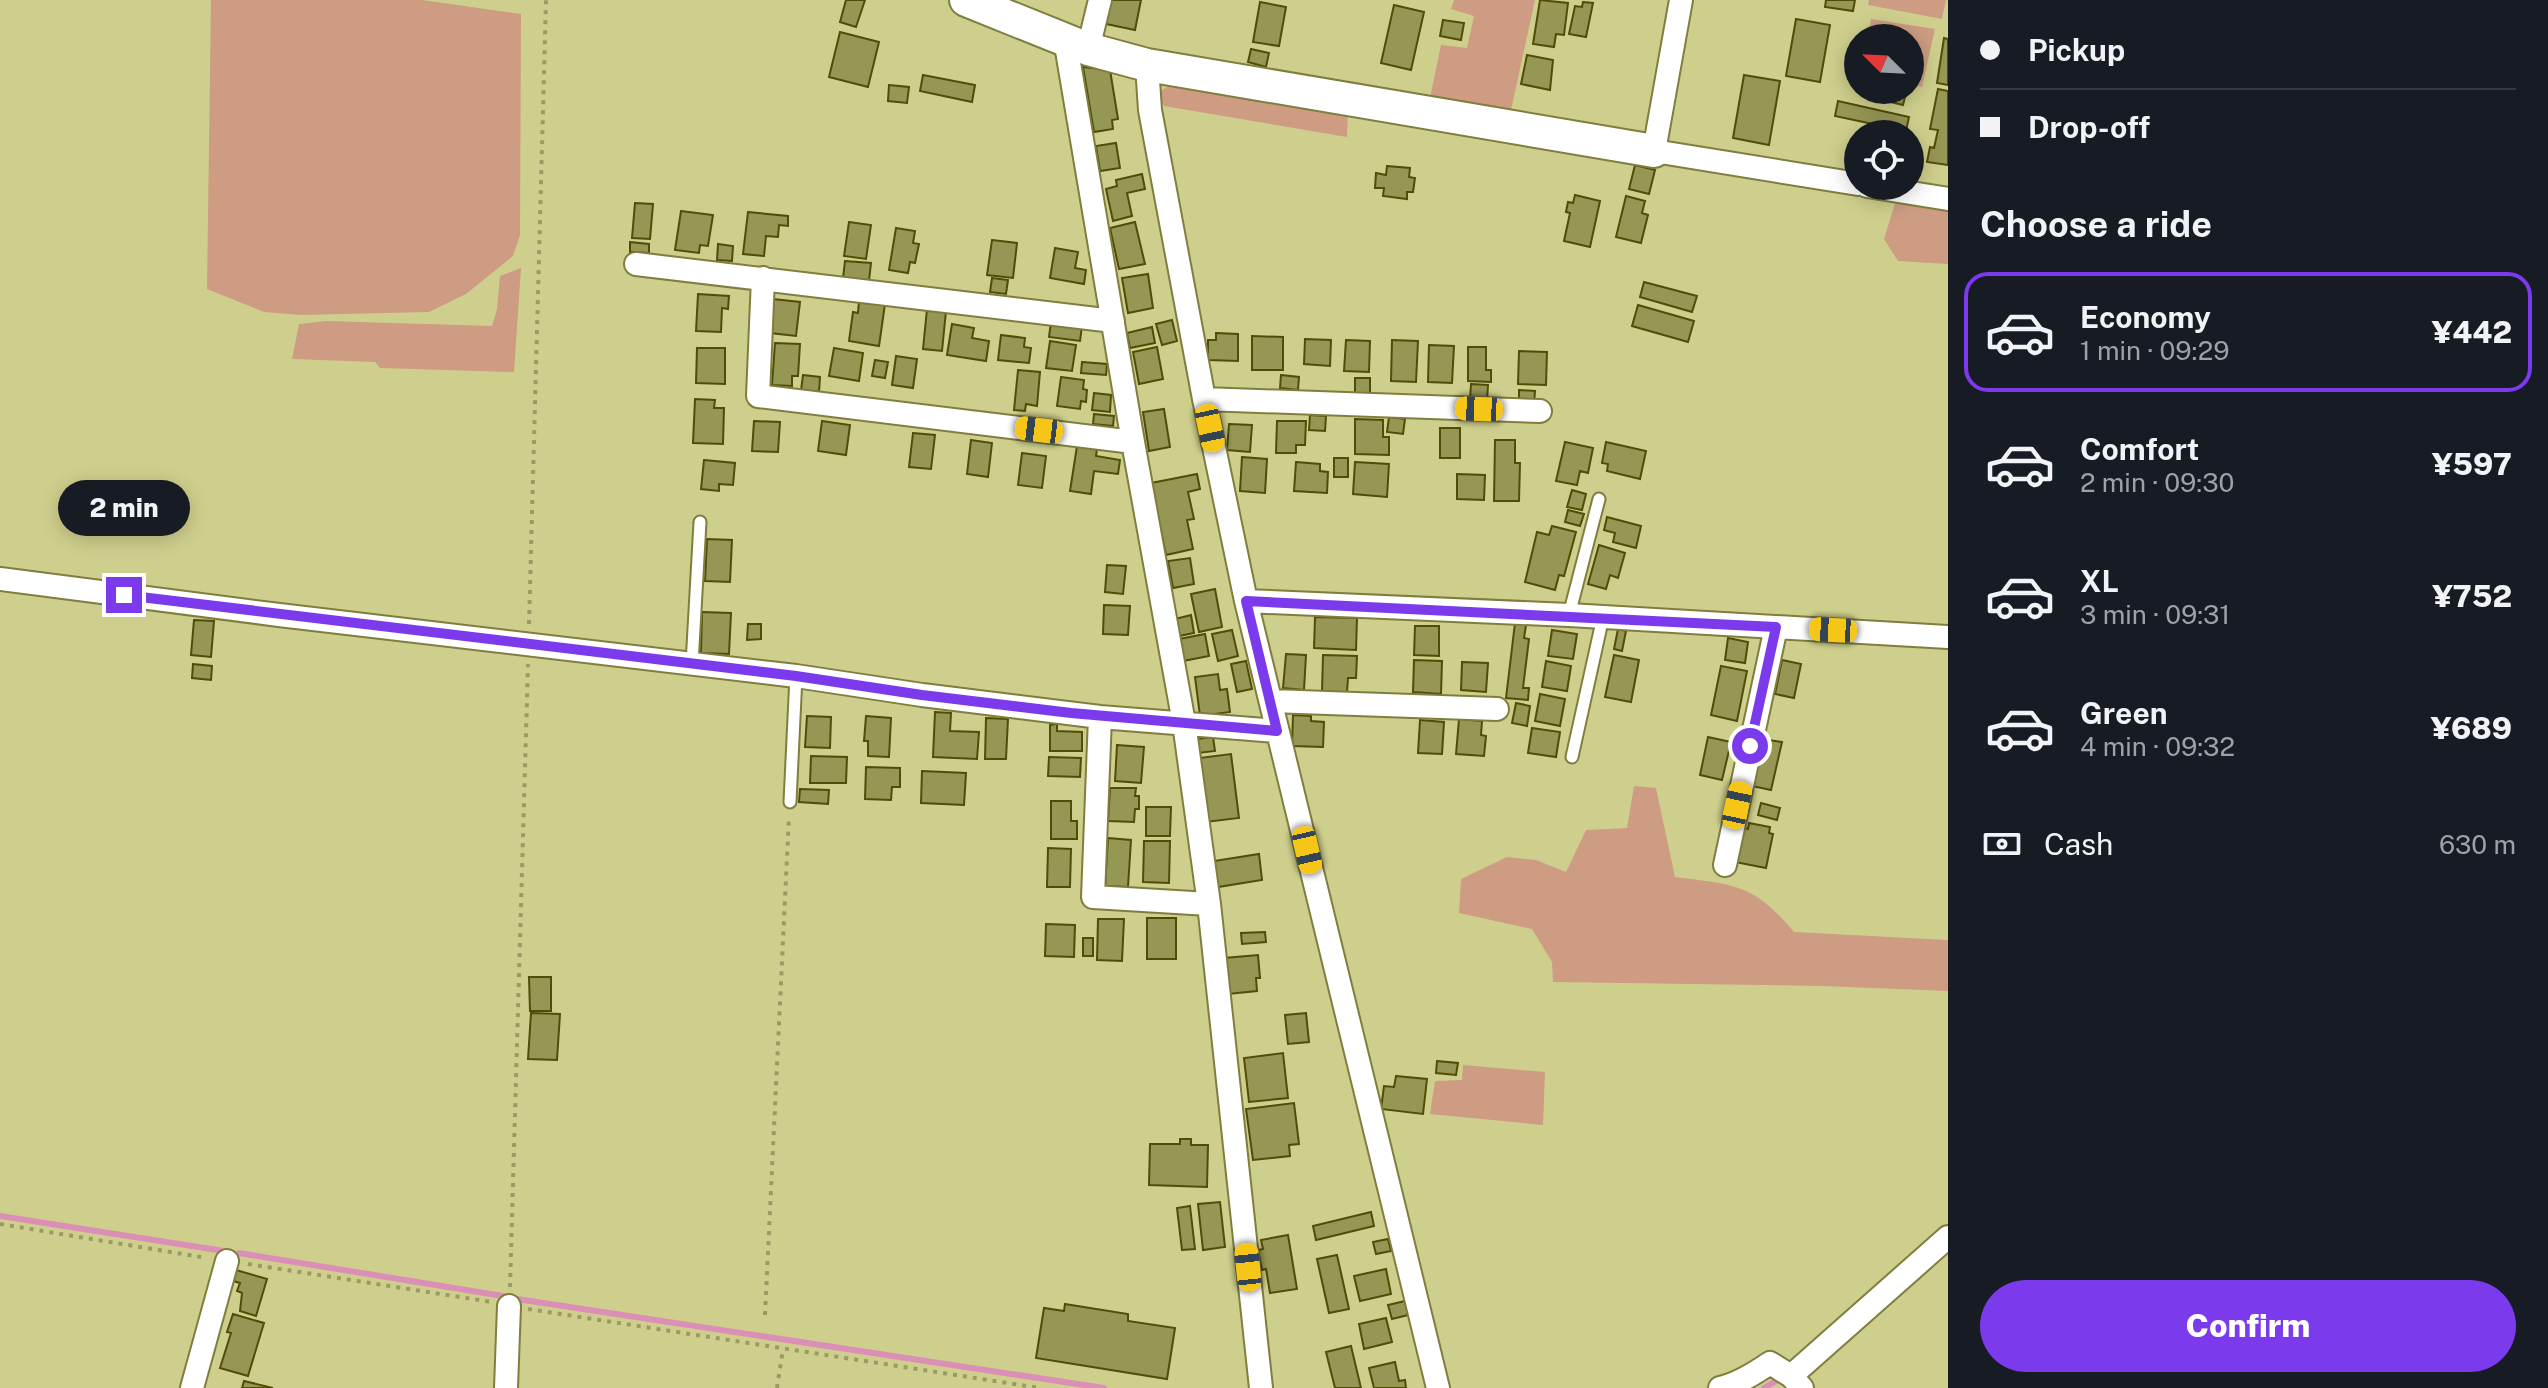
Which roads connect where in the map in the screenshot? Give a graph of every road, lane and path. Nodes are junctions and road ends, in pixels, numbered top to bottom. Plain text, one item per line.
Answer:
1 (546, 0) edge
2 (966, 0) edge
3 (1100, 0) edge
4 (1681, 0) edge
5 (1076, 44) junction
6 (1147, 65) junction
7 (1654, 151) junction
8 (1844, 182) edge
9 (1924, 195) edge
10 (1948, 199) edge
11 (636, 264) dead end
12 (763, 278) junction
13 (1113, 321) junction
14 (1204, 399) junction
15 (1540, 411) dead end
16 (1133, 442) junction
17 (1599, 499) dead end
18 (700, 522) dead end
19 (0, 579) edge
20 (1246, 601) junction
21 (1569, 615) junction
22 (1603, 617) junction
23 (1776, 627) junction
24 (1948, 637) edge
25 (529, 645) junction
26 (692, 664) junction
27 (796, 676) junction
28 (1271, 701) junction
29 (1497, 709) dead end
30 (1100, 717) junction
31 (1184, 723) junction
32 (1277, 731) junction
33 (1572, 757) dead end
34 (790, 802) joint
35 (1725, 865) dead end
36 (1209, 904) junction
37 (0, 1224) edge
38 (1948, 1237) edge
39 (227, 1261) junction
40 (509, 1306) junction
41 (765, 1315) dead end
42 (783, 1349) junction
43 (1797, 1382) edge
44 (192, 1388) edge
45 (506, 1388) edge
46 (777, 1388) edge
47 (1040, 1388) edge
48 (1261, 1388) edge
49 (1438, 1388) edge
50 (1720, 1388) edge

1 - 25 path
2 - 5 street
3 - 5 street
4 - 7 street
5 - 6 street
5 - 13 street
6 - 7 street
6 - 14 street
7 - 8 street
9 - 10 street
11 - 12 street
12 - 13 street
12 - 16 street
13 - 16 street
14 - 15 street
14 - 20 street
16 - 31 street
17 - 21 lane
18 - 26 lane
19 - 25 street
20 - 21 street
20 - 28 street
21 - 22 street
22 - 23 street
22 - 33 lane
23 - 24 street
23 - 35 street
25 - 26 street
25 - 40 path
26 - 27 street
27 - 30 street
27 - 34 lane
28 - 29 street
28 - 32 street
30 - 31 street
30 - 36 street
31 - 32 street
31 - 36 street
32 - 49 street
34 - 41 path
36 - 48 street
37 - 39 path
38 - 43 street
39 - 40 path
39 - 44 street
40 - 42 path
40 - 45 street
42 - 46 path
42 - 47 path
43 - 50 street

